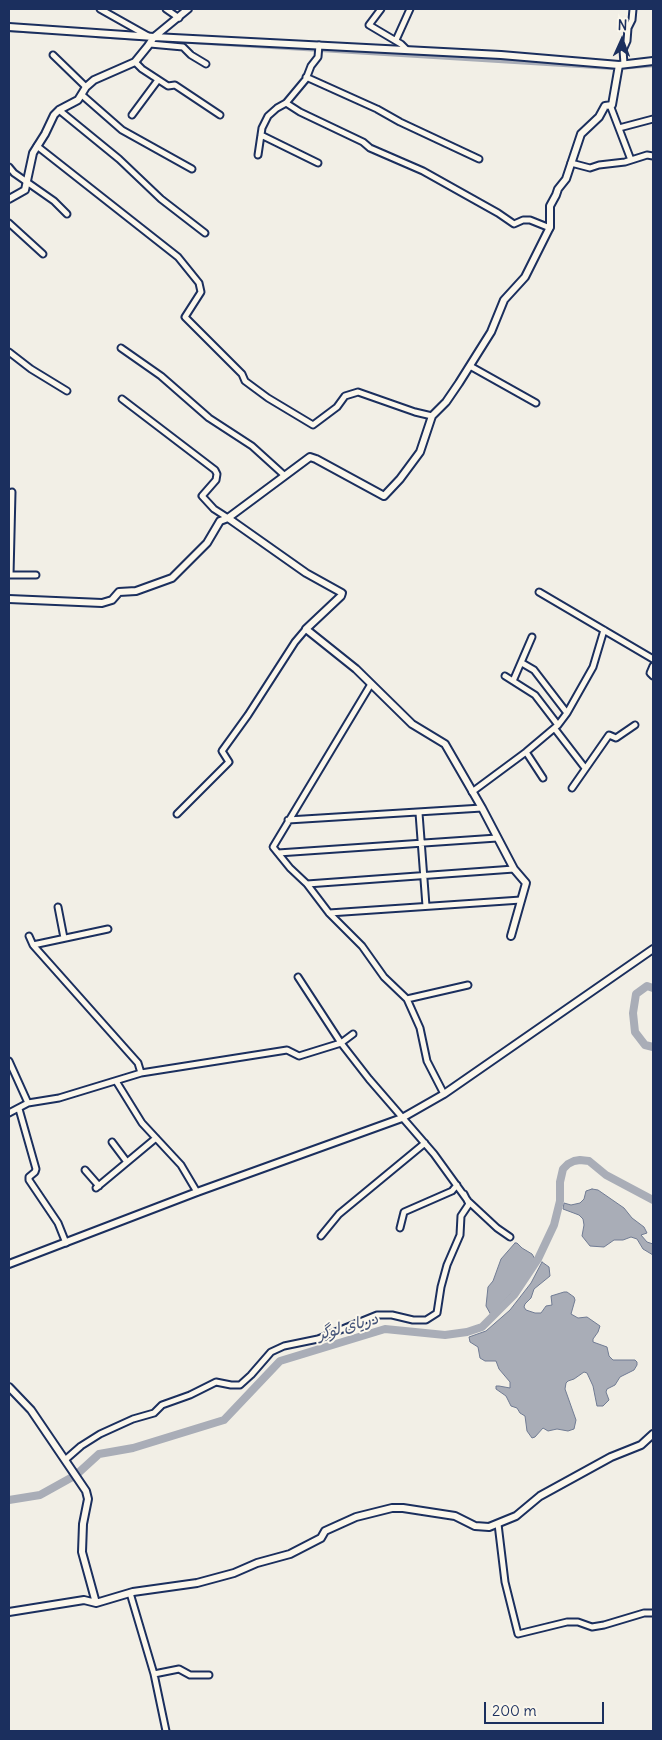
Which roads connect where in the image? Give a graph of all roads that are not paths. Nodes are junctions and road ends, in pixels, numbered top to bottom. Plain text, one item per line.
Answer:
1 (100, 9) edge
2 (166, 9) edge
3 (188, 9) edge
4 (381, 9) edge
5 (410, 9) edge
6 (633, 9) edge
7 (179, 18) junction
8 (9, 27) edge
9 (152, 40) junction
10 (396, 40) junction
11 (319, 47) junction
12 (407, 50) junction
13 (54, 55) dead end
14 (653, 61) edge
15 (135, 62) junction
16 (206, 64) dead end
17 (620, 66) junction
18 (306, 77) junction
19 (158, 80) junction
20 (86, 87) junction
21 (82, 95) junction
22 (286, 103) junction
23 (610, 105) junction
24 (59, 110) junction
25 (132, 114) dead end
26 (220, 115) dead end
27 (653, 119) edge
28 (619, 128) junction
29 (261, 135) junction
30 (37, 146) junction
31 (258, 156) dead end
32 (653, 156) edge
33 (479, 159) dead end
34 (631, 160) junction
35 (318, 163) dead end
36 (571, 164) junction
37 (9, 167) edge
38 (192, 169) dead end
39 (28, 182) junction
40 (9, 199) edge
41 (67, 214) dead end
42 (9, 223) edge
43 (550, 228) junction
44 (205, 233) dead end
45 (43, 254) dead end
46 (121, 348) dead end
47 (9, 352) edge
48 (470, 366) junction
49 (66, 390) dead end
50 (122, 399) dead end
51 (536, 403) dead end
52 (432, 416) junction
53 (284, 475) junction
54 (12, 492) dead end
55 (228, 518) junction
56 (36, 574) dead end
57 (9, 575) edge
58 (539, 592) dead end
59 (9, 599) edge
60 (306, 629) junction
61 (604, 630) junction
62 (532, 637) dead end
63 (653, 659) edge
64 (522, 663) junction
65 (653, 666) edge
66 (505, 676) dead end
67 (653, 676) edge
68 (513, 681) junction
69 (371, 684) junction
70 (568, 713) junction
71 (634, 725) dead end
72 (556, 727) junction
73 (526, 752) junction
74 (585, 768) junction
75 (543, 778) dead end
76 (572, 788) dead end
77 (472, 792) junction
78 (482, 808) junction
79 (419, 813) junction
80 (177, 814) dead end
81 (288, 820) junction
82 (497, 838) junction
83 (421, 844) junction
84 (278, 853) junction
85 (514, 869) junction
86 (423, 875) junction
87 (307, 884) junction
88 (521, 900) junction
89 (426, 906) junction
90 (58, 907) dead end
91 (329, 913) junction
92 (108, 929) dead end
93 (29, 936) dead end
94 (511, 936) dead end
95 (64, 938) junction
96 (33, 945) junction
97 (653, 949) edge
98 (298, 977) dead end
99 (468, 985) dead end
100 (407, 999) junction
101 (354, 1034) dead end
102 (341, 1043) junction
103 (9, 1061) edge
104 (141, 1073) junction
105 (116, 1081) junction
106 (444, 1094) junction
107 (28, 1103) junction
108 (19, 1109) junction
109 (9, 1112) edge
110 (402, 1118) junction
111 (156, 1138) junction
112 (112, 1142) dead end
113 (425, 1143) junction
114 (127, 1162) junction
115 (85, 1170) dead end
116 (457, 1185) junction
117 (197, 1192) junction
118 (464, 1194) junction
119 (400, 1228) dead end
120 (321, 1236) dead end
121 (510, 1237) dead end
122 (66, 1243) junction
123 (9, 1264) edge
124 (9, 1387) edge
125 (653, 1434) edge
126 (67, 1463) junction
127 (498, 1524) junction
128 (130, 1593) junction
129 (96, 1603) junction
130 (9, 1612) edge
131 (653, 1613) edge
132 (154, 1674) junction
133 (209, 1675) dead end
134 (166, 1731) edge

1 - 9 street
2 - 7 street
3 - 7 street
4 - 10 street
5 - 10 street
6 - 17 street
7 - 9 street
8 - 9 street
9 - 11 street
9 - 15 street
9 - 16 street
10 - 12 street
11 - 12 street
11 - 18 street
12 - 17 street
13 - 20 street
14 - 17 street
15 - 19 street
15 - 20 street
17 - 23 street
18 - 22 street
18 - 33 street
19 - 25 street
19 - 26 street
20 - 21 street
21 - 24 street
21 - 38 street
22 - 29 street
22 - 43 street
23 - 28 street
23 - 36 street
24 - 30 street
24 - 44 street
27 - 28 street
28 - 34 street
29 - 31 street
29 - 35 street
30 - 39 street
30 - 52 street
32 - 34 street
34 - 36 street
36 - 43 street
37 - 39 street
39 - 40 street
39 - 41 street
42 - 45 street
43 - 48 street
46 - 53 street
47 - 49 street
48 - 51 street
48 - 52 street
50 - 55 street
52 - 53 street
53 - 55 street
54 - 57 street
55 - 59 street
55 - 60 street
56 - 57 street
58 - 61 street
60 - 69 street
60 - 80 street
61 - 63 street
61 - 70 street
62 - 64 street
64 - 68 street
64 - 70 street
65 - 67 street
66 - 68 street
68 - 72 street
69 - 77 street
69 - 81 street
70 - 72 street
71 - 74 street
72 - 73 street
72 - 74 street
73 - 75 street
73 - 77 street
74 - 76 street
77 - 78 street
78 - 79 street
78 - 82 street
79 - 81 street
79 - 83 street
81 - 84 street
82 - 83 street
82 - 85 street
83 - 84 street
83 - 86 street
84 - 87 street
85 - 86 street
85 - 88 street
86 - 87 street
86 - 89 street
87 - 91 street
88 - 89 street
88 - 94 street
89 - 91 street
90 - 95 street
91 - 100 street
92 - 95 street
93 - 96 street
95 - 96 street
96 - 104 street
97 - 106 street
98 - 102 street
99 - 100 street
100 - 106 street
101 - 102 street
102 - 104 street
102 - 110 street
103 - 107 street
104 - 105 street
105 - 107 street
105 - 111 street
106 - 110 street
107 - 108 street
108 - 109 street
108 - 122 street
110 - 113 street
110 - 117 street
111 - 114 street
111 - 117 street
112 - 114 street
113 - 116 street
113 - 120 street
114 - 115 street
116 - 118 street
116 - 119 street
117 - 122 street
118 - 121 street
118 - 126 street
122 - 123 street
124 - 126 street
125 - 127 street
126 - 129 street
127 - 128 street
127 - 131 street
128 - 129 street
128 - 132 street
129 - 130 street
132 - 133 street
132 - 134 street

